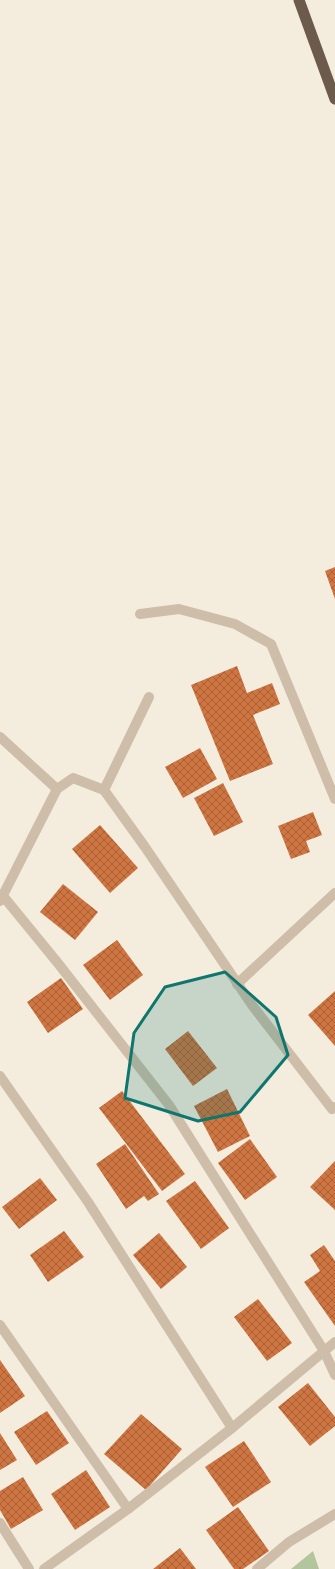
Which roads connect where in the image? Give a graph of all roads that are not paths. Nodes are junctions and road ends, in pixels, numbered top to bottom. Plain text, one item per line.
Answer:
1 (299, 0) edge
2 (335, 99) edge
3 (140, 614) dead end
4 (149, 697) dead end
5 (0, 737) edge
6 (57, 789) junction
7 (104, 790) junction
8 (335, 798) edge
9 (335, 893) edge
10 (1, 899) edge
11 (237, 984) junction
12 (0, 1076) edge
13 (334, 1109) edge
14 (0, 1325) edge
15 (335, 1342) edge
16 (324, 1351) junction
17 (335, 1375) edge
18 (232, 1428) junction
19 (128, 1508) junction
20 (335, 1514) edge
21 (0, 1523) edge
22 (29, 1569) edge
23 (44, 1569) edge
24 (257, 1569) edge

1 - 2 highway
3 - 8 street
4 - 7 street
5 - 6 street
6 - 7 street
6 - 10 street
7 - 11 street
9 - 11 street
10 - 16 street
11 - 13 street
12 - 18 street
14 - 19 street
15 - 16 street
16 - 17 street
16 - 18 street
18 - 19 street
19 - 23 street
20 - 24 street
21 - 22 street

